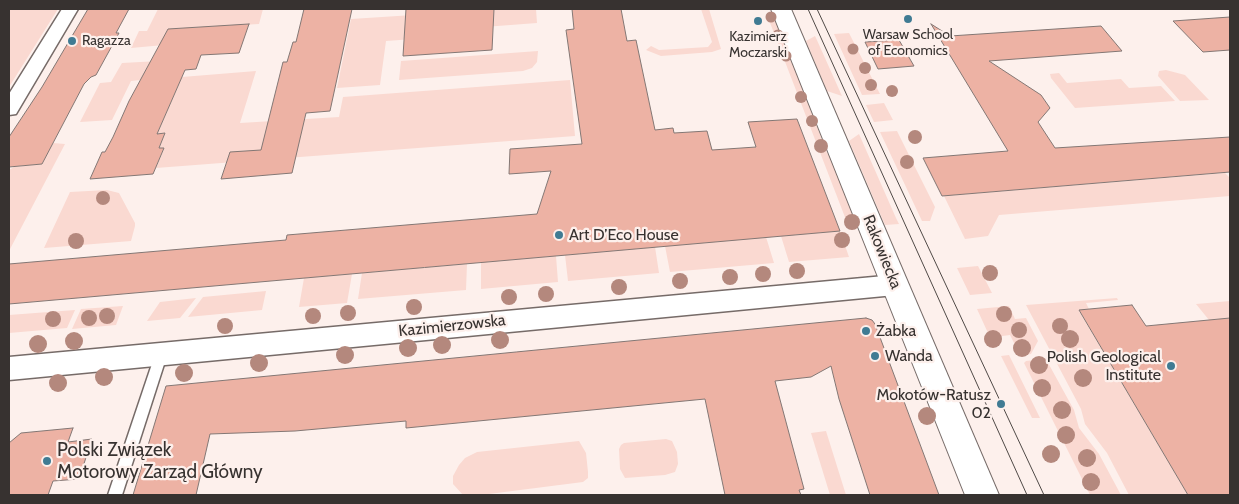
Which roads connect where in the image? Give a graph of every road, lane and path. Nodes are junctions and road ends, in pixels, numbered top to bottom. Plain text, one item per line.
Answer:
1 (70, 9) edge
2 (781, 9) edge
3 (9, 109) edge
4 (895, 285) junction
5 (161, 355) junction
6 (9, 369) edge
7 (115, 495) edge
8 (982, 495) edge

1 - 3 street
2 - 4 street, Rakowiecka
4 - 5 street, Kazimierzowska
4 - 8 street, Rakowiecka
5 - 6 street, Kazimierzowska
5 - 7 lane

